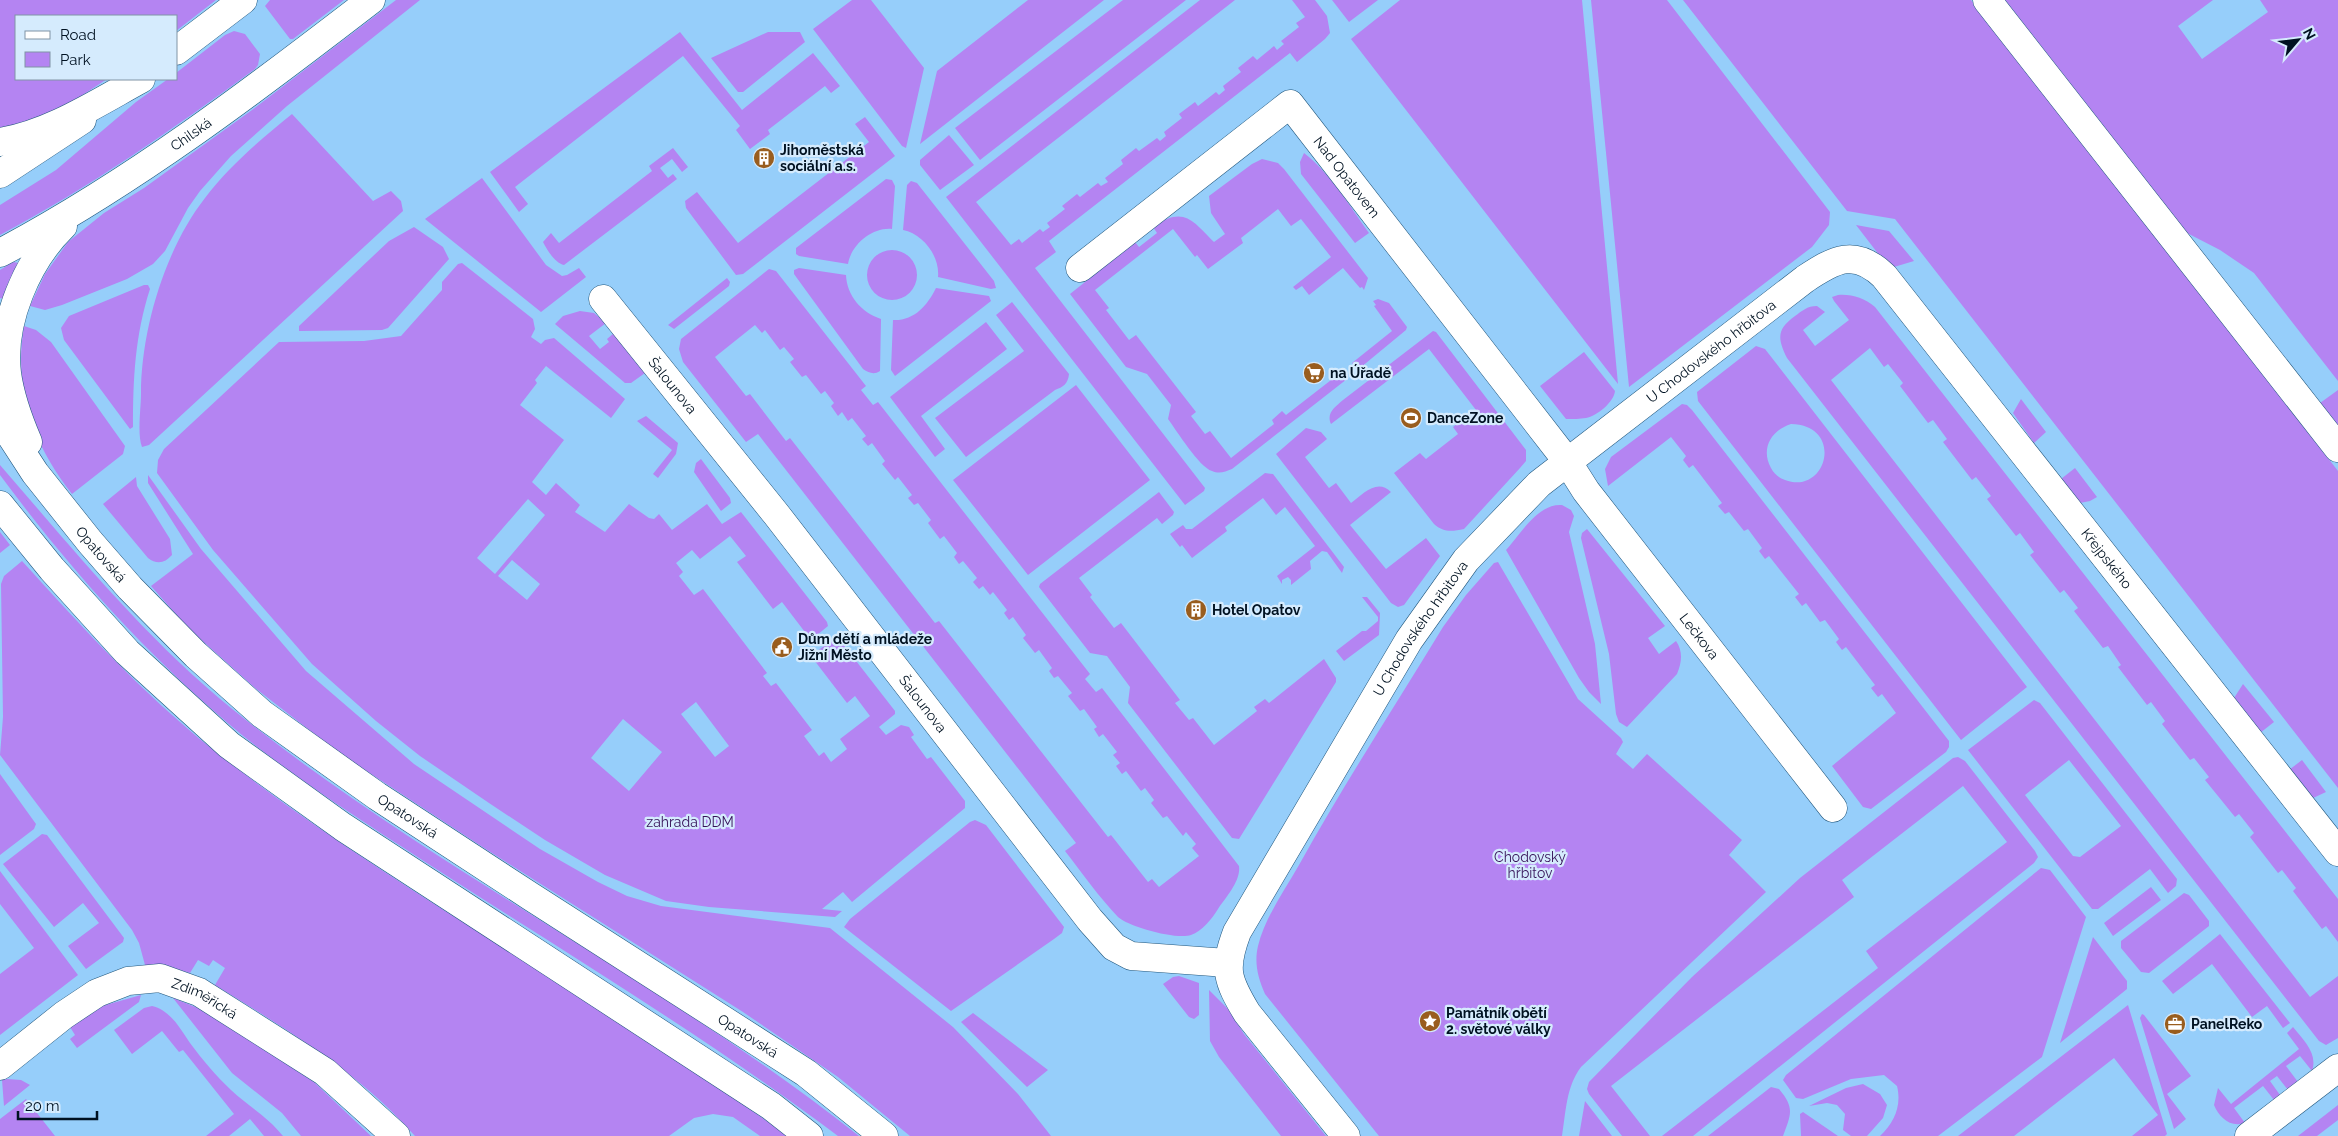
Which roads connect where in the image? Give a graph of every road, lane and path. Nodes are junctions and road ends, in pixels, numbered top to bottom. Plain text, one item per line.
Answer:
1 (243, 0) edge
2 (371, 0) edge
3 (1987, 0) edge
4 (178, 49) edge
5 (139, 80) edge
6 (140, 80) edge
7 (0, 142) edge
8 (0, 174) edge
9 (89, 202) junction
10 (0, 253) edge
11 (1874, 266) joint
12 (1080, 268) dead end
13 (604, 299) dead end
14 (0, 419) edge
15 (2338, 448) edge
16 (1567, 461) junction
17 (58, 504) junction
18 (0, 505) edge
19 (1833, 808) dead end
20 (2338, 852) edge
21 (1227, 963) junction
22 (0, 1066) edge
23 (2336, 1070) edge
24 (396, 1136) edge
25 (809, 1136) edge
26 (884, 1136) edge
27 (1346, 1136) edge
28 (2249, 1136) edge

1 - 4 main road
2 - 9 main road, Chilská
3 - 15 main road
5 - 7 main road
6 - 8 main road
9 - 10 main road, Chilská
9 - 17 main road
11 - 16 main road, U Chodovského hřbitova
11 - 20 main road, Křejpského
12 - 16 main road, Nad Opatovem
13 - 21 main road, Šalounova
14 - 17 main road, Opatovská
16 - 19 main road, Lečkova
16 - 21 main road, U Chodovského hřbitova
17 - 26 main road, Opatovská
18 - 25 main road
21 - 27 main road
22 - 24 main road, Zdiměřická
23 - 28 main road

